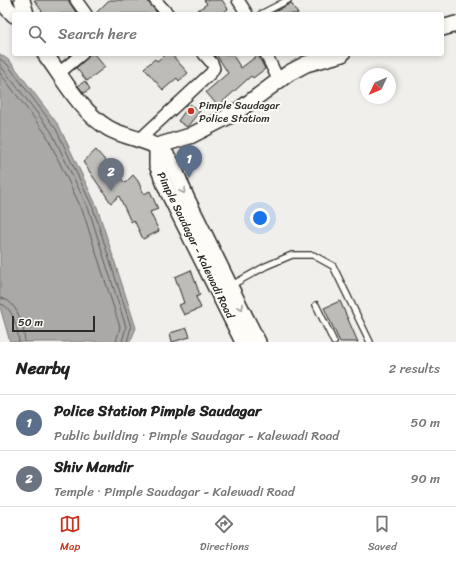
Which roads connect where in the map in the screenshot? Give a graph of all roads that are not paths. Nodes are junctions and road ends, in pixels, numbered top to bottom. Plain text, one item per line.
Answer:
1 (22, 0) edge
2 (76, 0) edge
3 (155, 0) edge
4 (238, 0) edge
5 (288, 0) edge
6 (2, 1) edge
7 (25, 12) edge
8 (85, 12) edge
9 (166, 12) edge
10 (246, 12) edge
11 (265, 12) edge
12 (12, 13) edge
13 (456, 24) edge
14 (444, 27) edge
15 (47, 56) edge
16 (80, 56) edge
17 (206, 56) edge
18 (267, 56) edge
19 (335, 56) edge
20 (59, 73) junction
21 (279, 81) junction
22 (139, 140) junction
23 (157, 146) junction
24 (230, 286) junction
25 (316, 305) dead end
26 (243, 342) edge
27 (258, 342) edge
28 (334, 342) edge
29 (370, 342) edge

1 - 7 main road
2 - 8 street
3 - 9 street
4 - 10 street
5 - 11 lane
6 - 12 main road
13 - 14 main road
15 - 20 main road
16 - 20 street
17 - 22 street
18 - 21 street
19 - 21 main road
20 - 22 main road
21 - 23 main road
22 - 23 main road
23 -> 24 main road, Pimple Saudagar - Kalewadi Road
23 - 26 main road, Pimple Saudagar - Kalewadi Road
24 -> 27 main road, Pimple Saudagar - Kalewadi Road
24 - 29 lane
25 - 28 lane

